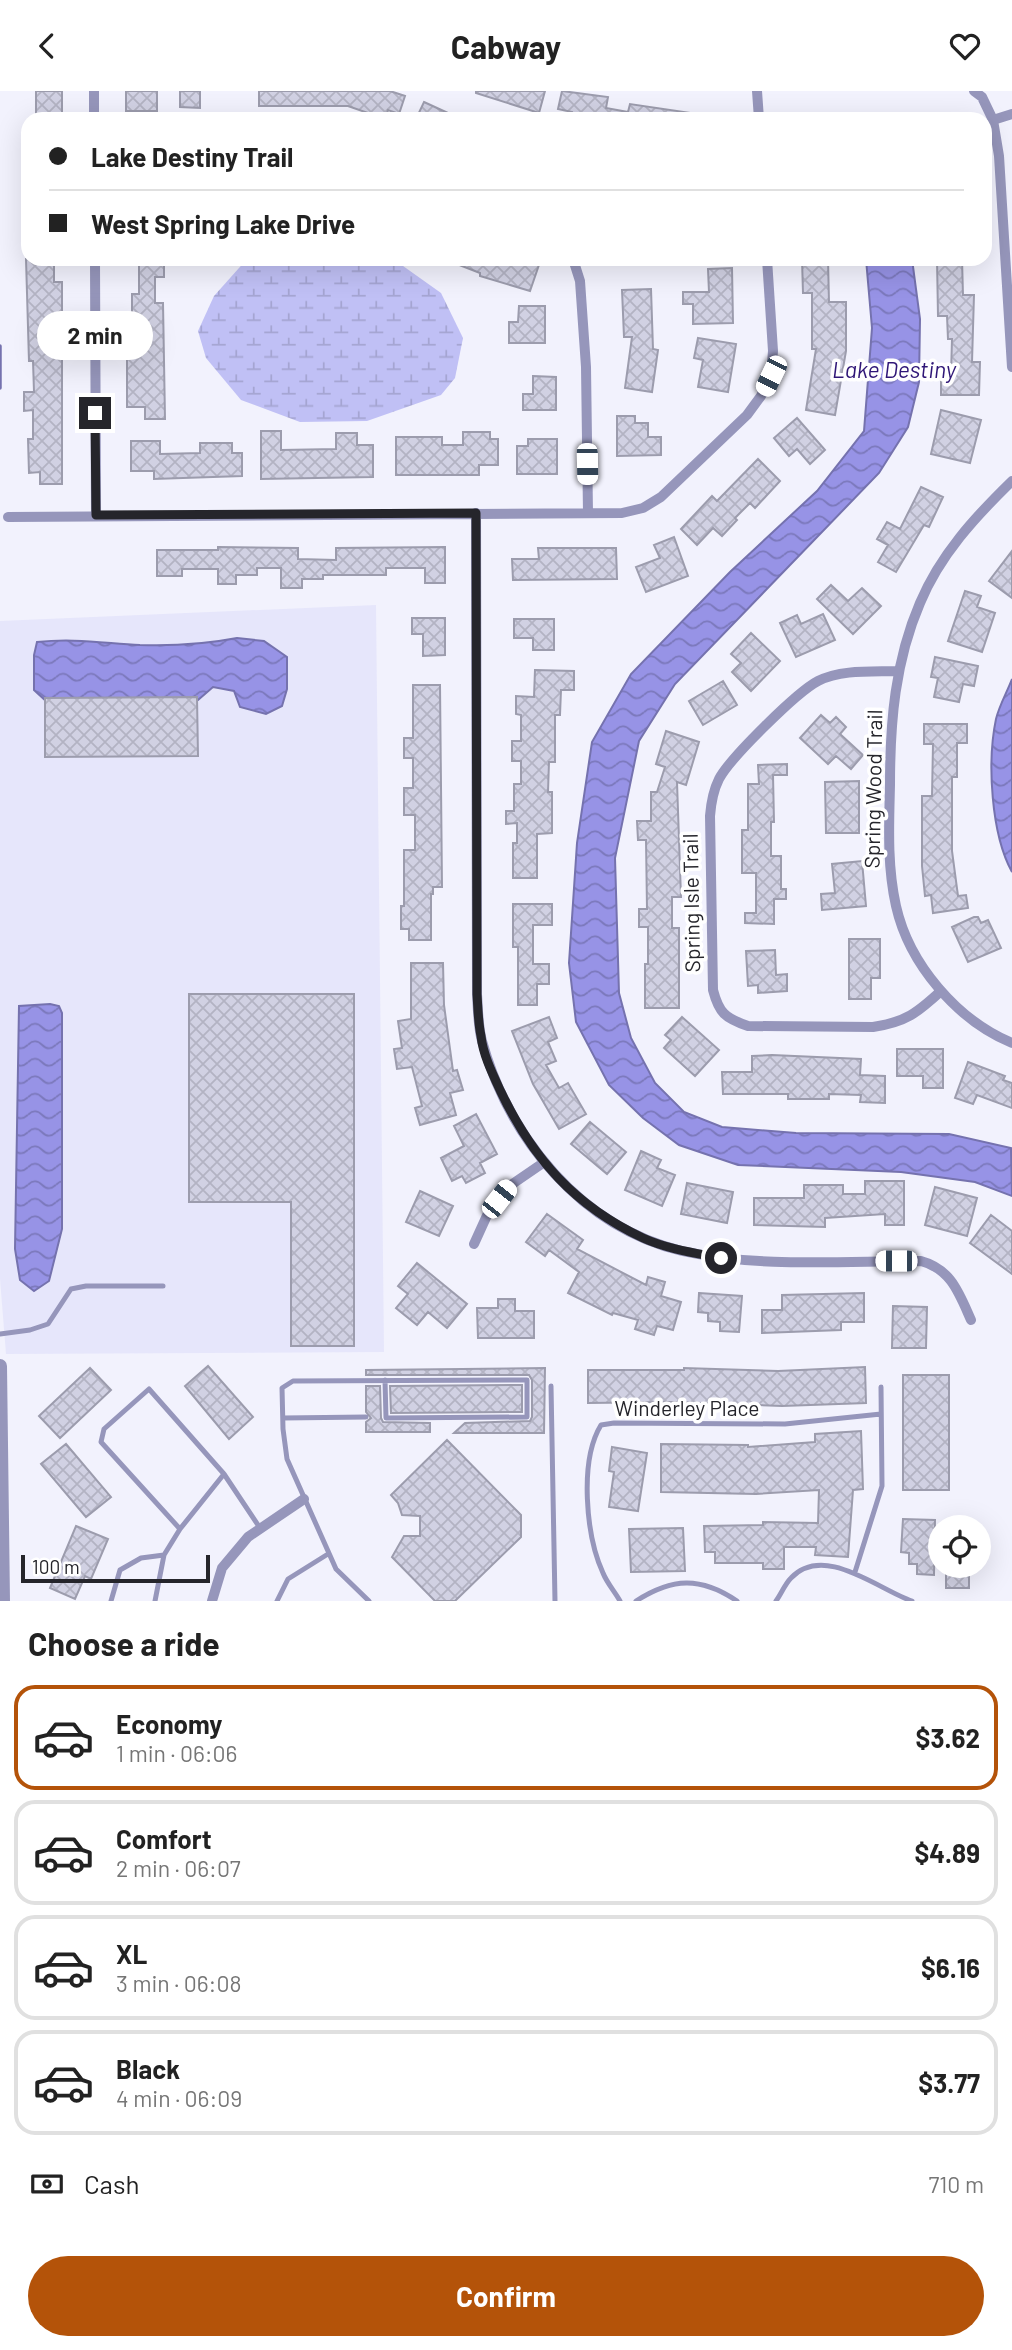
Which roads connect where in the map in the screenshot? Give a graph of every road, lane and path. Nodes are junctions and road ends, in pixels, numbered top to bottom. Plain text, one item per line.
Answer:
1 (94, 91) edge
2 (757, 91) edge
3 (974, 91) edge
4 (94, 112) edge
5 (758, 112) edge
6 (989, 112) edge
7 (1012, 114) edge
8 (993, 120) joint
9 (95, 266) edge
10 (575, 266) edge
11 (768, 266) edge
12 (1012, 367) edge
13 (1012, 481) edge
14 (476, 513) junction
15 (588, 513) junction
16 (96, 515) junction
17 (8, 517) dead end
18 (898, 671) junction
19 (941, 991) junction
20 (1012, 1043) edge
21 (543, 1163) junction
22 (474, 1244) dead end
23 (163, 1286) dead end
24 (971, 1320) dead end
25 (0, 1334) edge
26 (0, 1366) edge
27 (385, 1380) junction
28 (551, 1385) dead end
29 (881, 1387) dead end
30 (0, 1392) edge
31 (881, 1414) junction
32 (366, 1417) dead end
33 (283, 1418) junction
34 (224, 1473) junction
35 (304, 1499) junction
36 (260, 1528) junction
37 (180, 1529) junction
38 (328, 1554) junction
39 (164, 1555) junction
40 (1, 1562) edge
41 (855, 1572) junction
42 (3, 1601) edge
43 (111, 1601) edge
44 (155, 1601) edge
45 (212, 1601) edge
46 (277, 1601) edge
47 (369, 1601) edge
48 (555, 1601) edge
49 (620, 1601) edge
50 (636, 1601) edge
51 (737, 1601) edge
52 (776, 1601) edge
53 (912, 1601) edge

1 - 4 street
2 - 5 street
3 - 6 street
7 - 8 street
8 - 12 street
9 - 16 street
10 - 15 street
11 - 15 street
13 - 18 street, Spring Wood Trail
14 - 15 street
14 - 16 street
14 - 21 street
16 - 17 street
18 - 19 street, Spring Wood Trail
18 - 19 street, Spring Isle Trail
19 - 20 street, Spring Wood Trail
21 - 22 street
21 - 24 street
23 - 25 lane
26 - 30 street
27 - 27 lane
27 - 33 lane
28 - 48 lane
29 - 31 lane
30 - 40 street
31 - 41 lane
31 - 49 lane, Winderley Place
32 - 33 lane
33 - 35 lane
34 - 36 lane
34 - 37 lane
34 - 37 lane
35 - 36 street
35 - 38 lane
36 - 45 street
37 - 39 lane
38 - 46 lane
38 - 47 lane
39 - 43 lane
39 - 44 lane
40 - 42 street
41 - 52 lane
41 - 53 lane
50 - 51 lane

